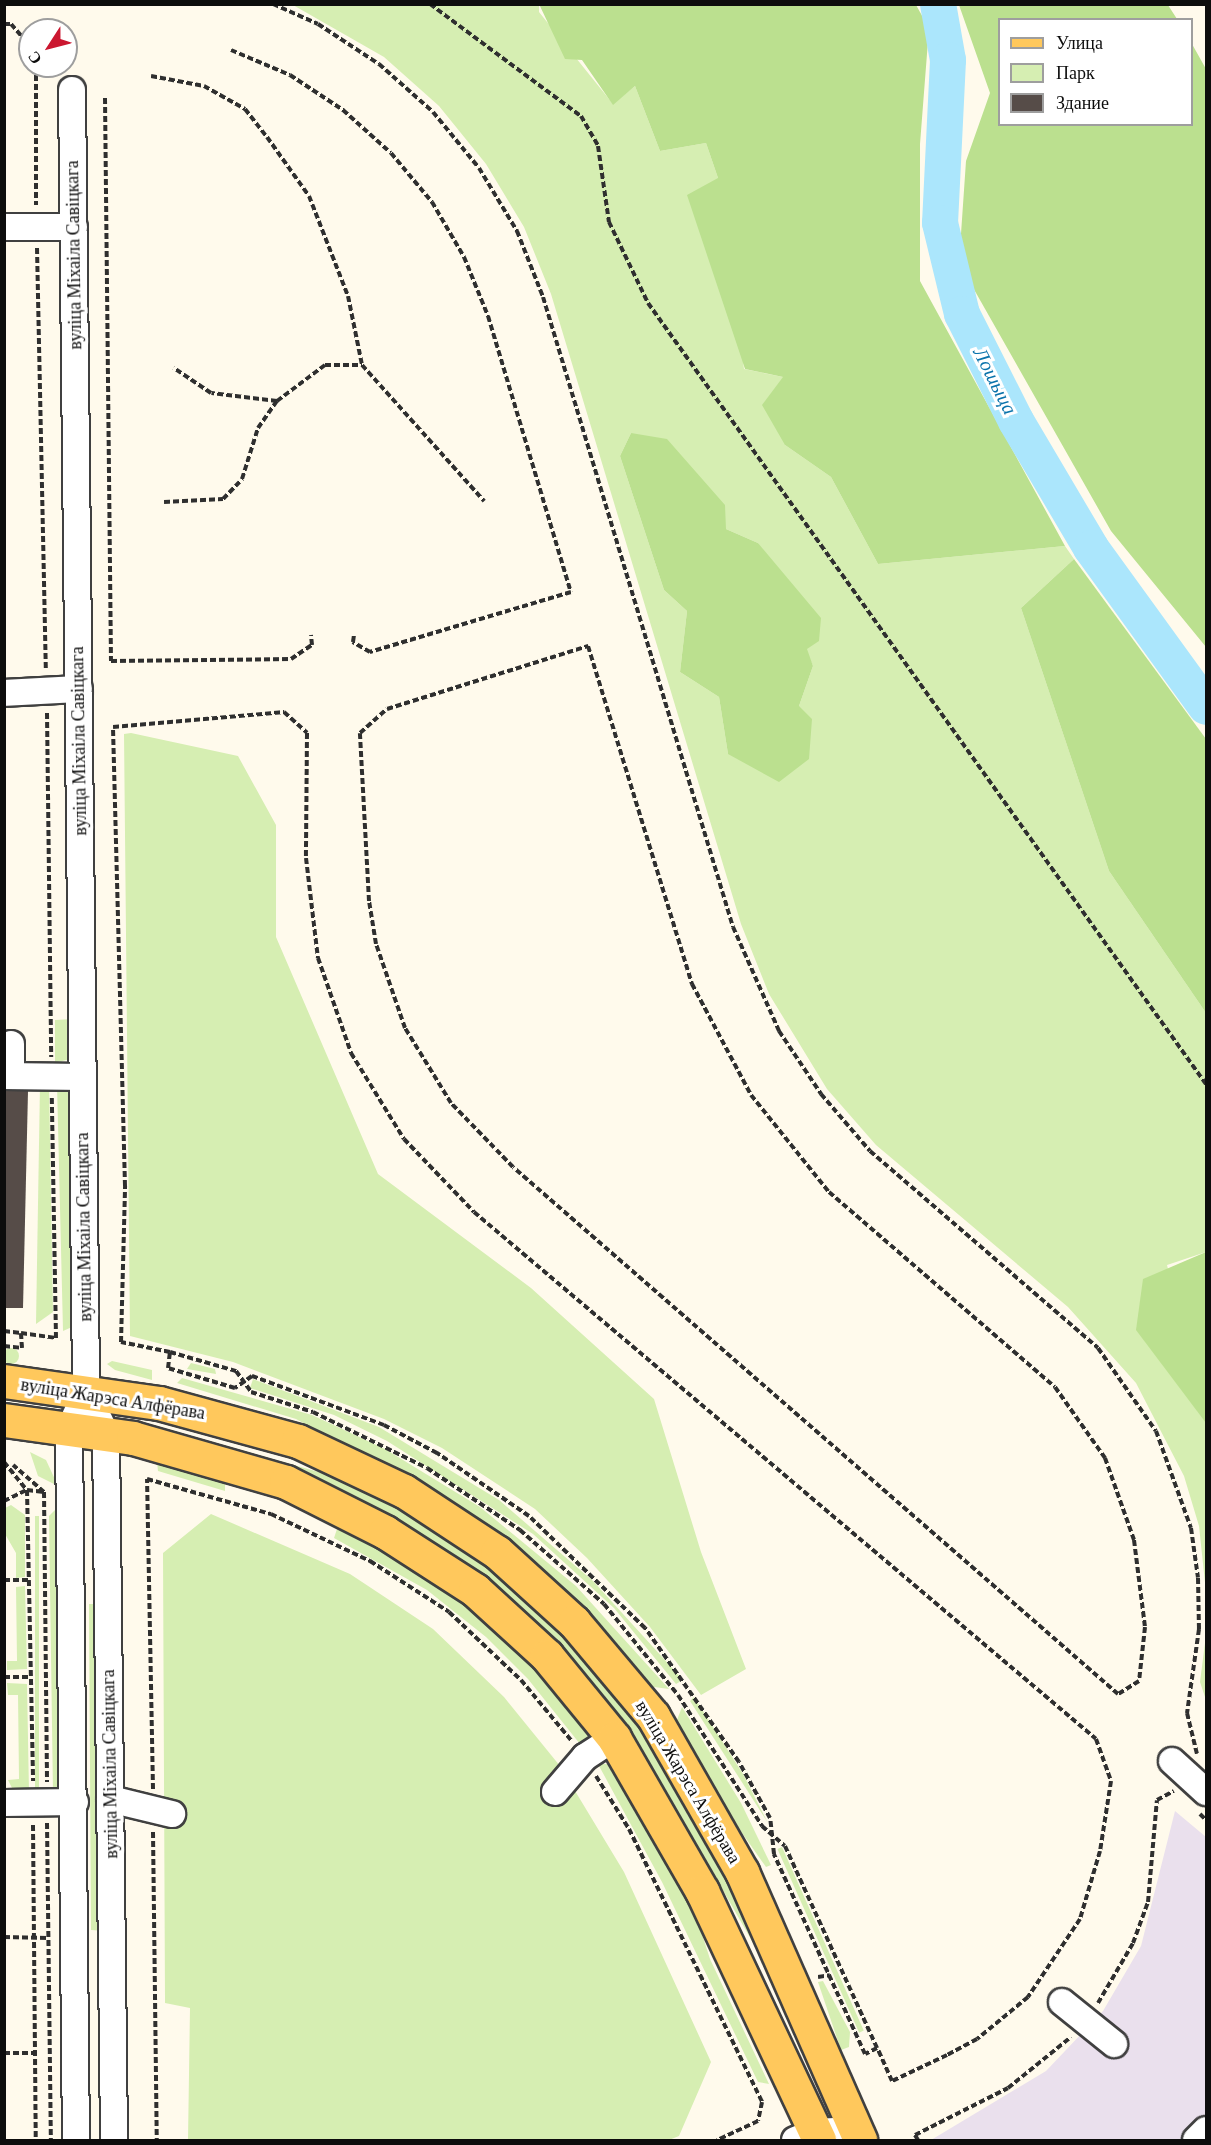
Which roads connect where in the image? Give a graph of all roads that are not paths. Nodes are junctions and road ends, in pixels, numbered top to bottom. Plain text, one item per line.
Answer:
1 (72, 90) dead end
2 (4, 227) edge
3 (74, 227) junction
4 (79, 689) junction
5 (4, 693) edge
6 (11, 1044) dead end
7 (8, 1076) edge
8 (83, 1077) junction
9 (4, 1381) edge
10 (86, 1392) junction
11 (4, 1420) edge
12 (69, 1430) junction
13 (106, 1434) junction
14 (614, 1738) junction
15 (1172, 1761) dead end
16 (555, 1792) dead end
17 (110, 1799) junction
18 (1198, 1799) edge
19 (75, 1802) junction
20 (4, 1803) edge
21 (172, 1814) dead end
22 (1062, 2002) dead end
23 (1114, 2044) dead end
24 (1206, 2130) edge
25 (854, 2137) edge
26 (809, 2138) edge
27 (76, 2140) edge
28 (114, 2140) edge
29 (1196, 2140) edge

1 - 3 street, вуліца Міхаіла Савіцкага
2 - 3 street
3 - 4 street, вуліца Міхаіла Савіцкага
4 - 5 street
4 - 8 street, вуліца Міхаіла Савіцкага
6 - 7 street
7 - 8 street
8 - 10 street, вуліца Міхаіла Савіцкага
9 - 10 main road, вуліца Жарэса Алфёрава
10 - 12 street, вуліца Міхаіла Савіцкага
10 - 13 street, вуліца Міхаіла Савіцкага
10 - 25 main road, вуліца Жарэса Алфёрава
11 - 12 main road, вуліца Жарэса Алфёрава
12 - 13 main road, вуліца Жарэса Алфёрава
12 - 19 street, вуліца Міхаіла Савіцкага
13 - 14 main road, вуліца Жарэса Алфёрава
13 - 17 street, вуліца Міхаіла Савіцкага
14 - 16 street
14 - 26 main road, вуліца Жарэса Алфёрава
15 - 18 street
17 - 21 street
17 - 28 street, вуліца Міхаіла Савіцкага
19 - 20 street
19 - 27 street, вуліца Міхаіла Савіцкага
22 - 23 street
24 - 29 street
25 - 26 street

